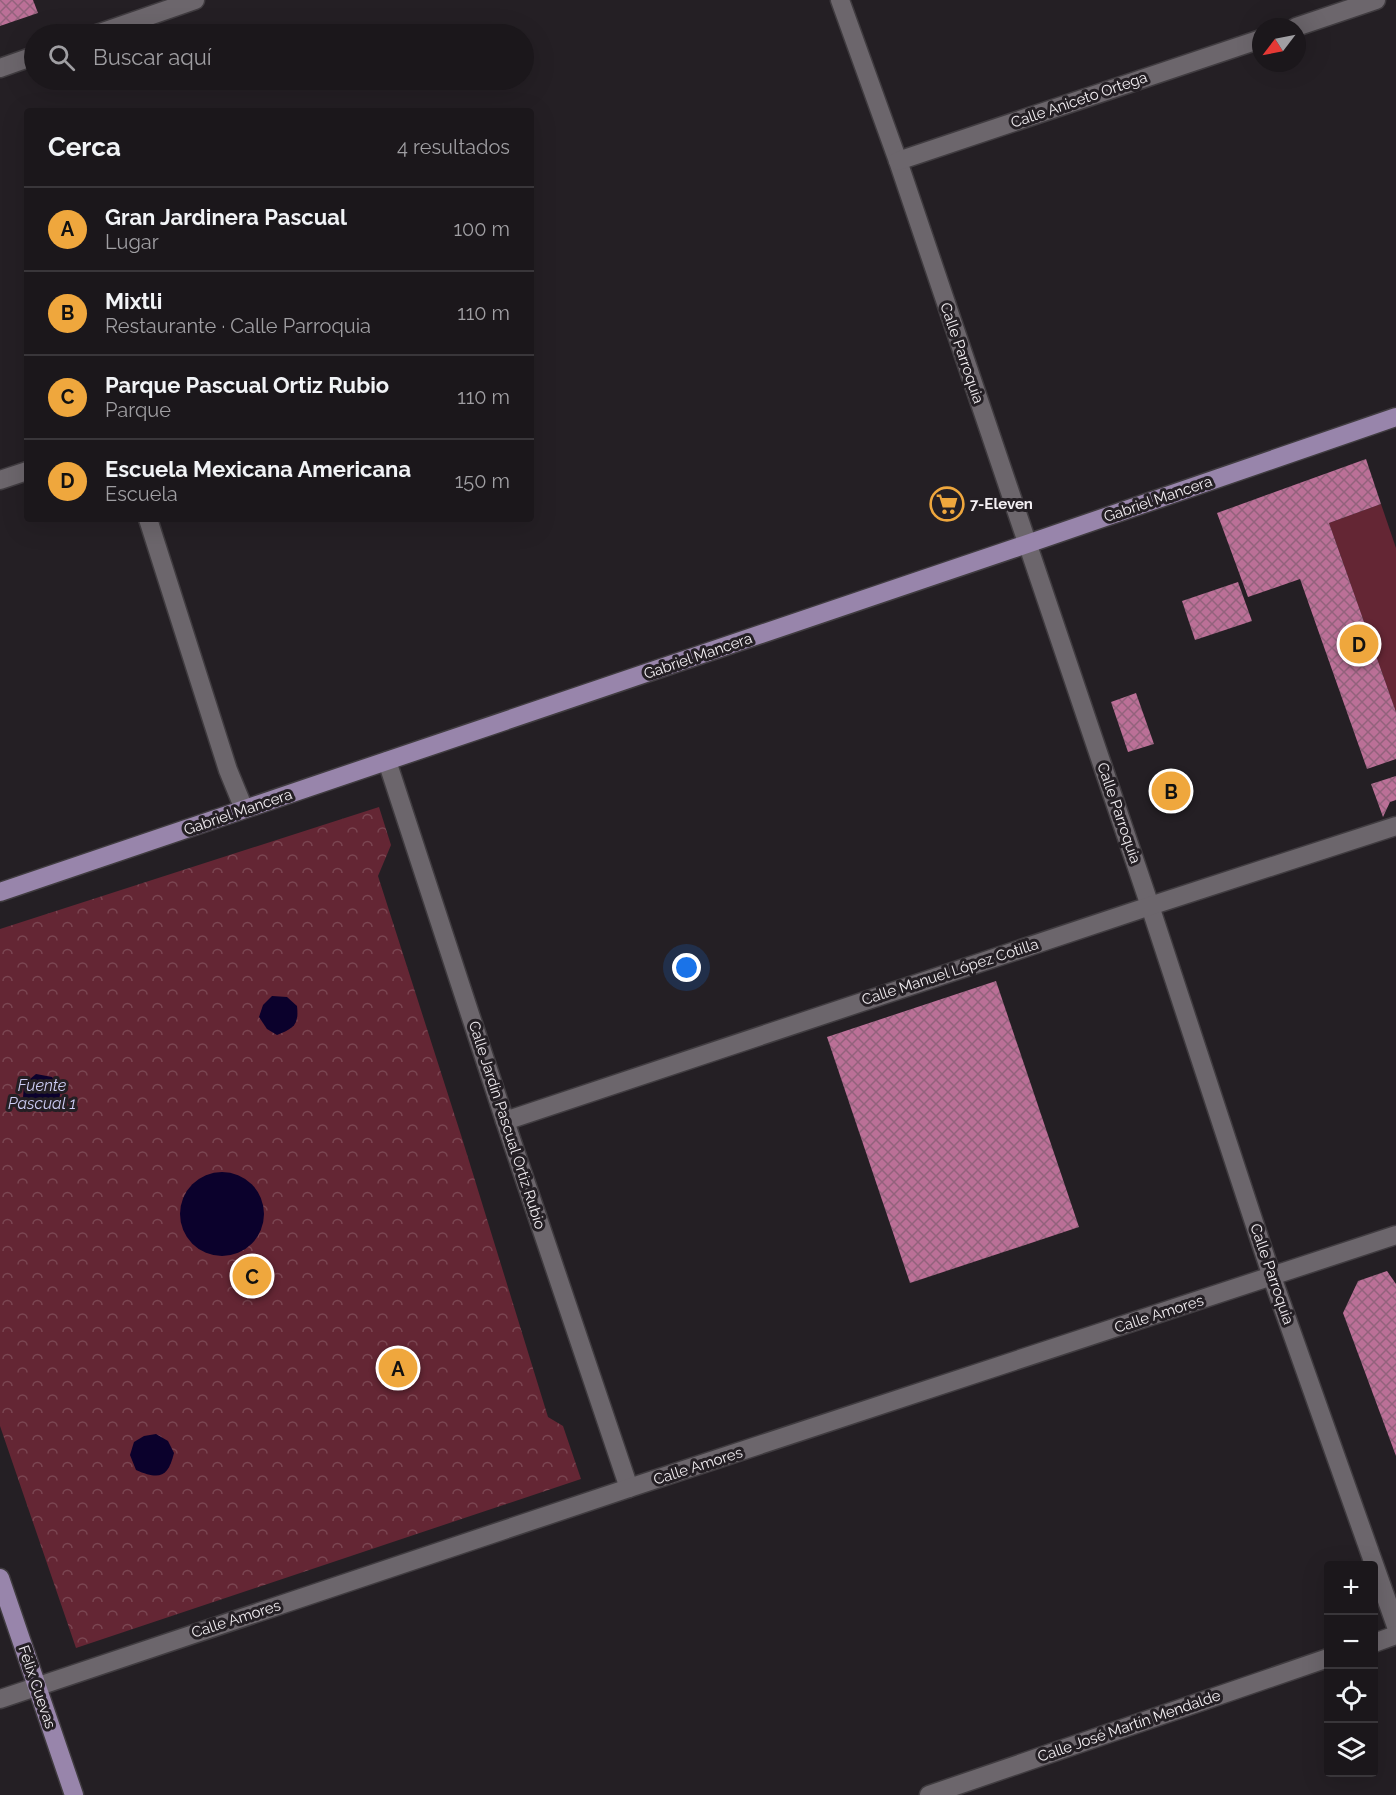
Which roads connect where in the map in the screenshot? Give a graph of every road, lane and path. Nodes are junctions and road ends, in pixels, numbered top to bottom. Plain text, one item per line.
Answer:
1 (195, 0) edge
2 (840, 0) edge
3 (1376, 0) edge
4 (126, 24) edge
5 (1306, 24) edge
6 (1252, 42) edge
7 (24, 60) edge
8 (0, 68) edge
9 (898, 161) junction
10 (1396, 417) edge
11 (24, 472) edge
12 (0, 480) edge
13 (149, 522) edge
14 (1027, 544) junction
15 (387, 761) junction
16 (244, 809) junction
17 (1396, 826) edge
18 (0, 892) edge
19 (1150, 906) junction
20 (505, 1121) junction
21 (1396, 1235) edge
22 (1272, 1277) junction
23 (629, 1488) junction
24 (0, 1578) edge
25 (1396, 1626) edge
26 (1396, 1635) edge
27 (1378, 1641) edge
28 (1324, 1660) edge
29 (37, 1686) junction
30 (0, 1699) edge
31 (74, 1795) edge
32 (929, 1795) edge

1 - 4 street
2 - 9 street, Calle Parroquia
3 - 5 street
6 - 9 street, Calle Aniceto Ortega
7 - 8 street
9 - 14 street, Calle Parroquia
10 - 14 main road, Gabriel Mancera
11 - 12 street
13 - 16 street
14 - 15 main road, Gabriel Mancera
14 - 19 street, Calle Parroquia
15 - 16 main road, Gabriel Mancera
15 - 20 street, Calle Jardin Pascual Ortiz Rubio
16 - 18 main road, Gabriel Mancera
17 - 19 street, Calle Manuel López Cotilla
19 - 20 street, Calle Manuel López Cotilla
19 - 22 street, Calle Parroquia
20 - 23 street, Calle Jardin Pascual Ortiz Rubio
21 - 22 street, Calle Amores
22 - 23 street, Calle Amores
22 - 25 street, Calle Parroquia
23 - 29 street, Calle Amores
24 - 29 main road, Félix Cuevas
26 - 27 street
28 - 32 street, Calle José Martín Mendalde
29 - 30 street, Calle Amores
29 - 31 main road, Félix Cuevas

